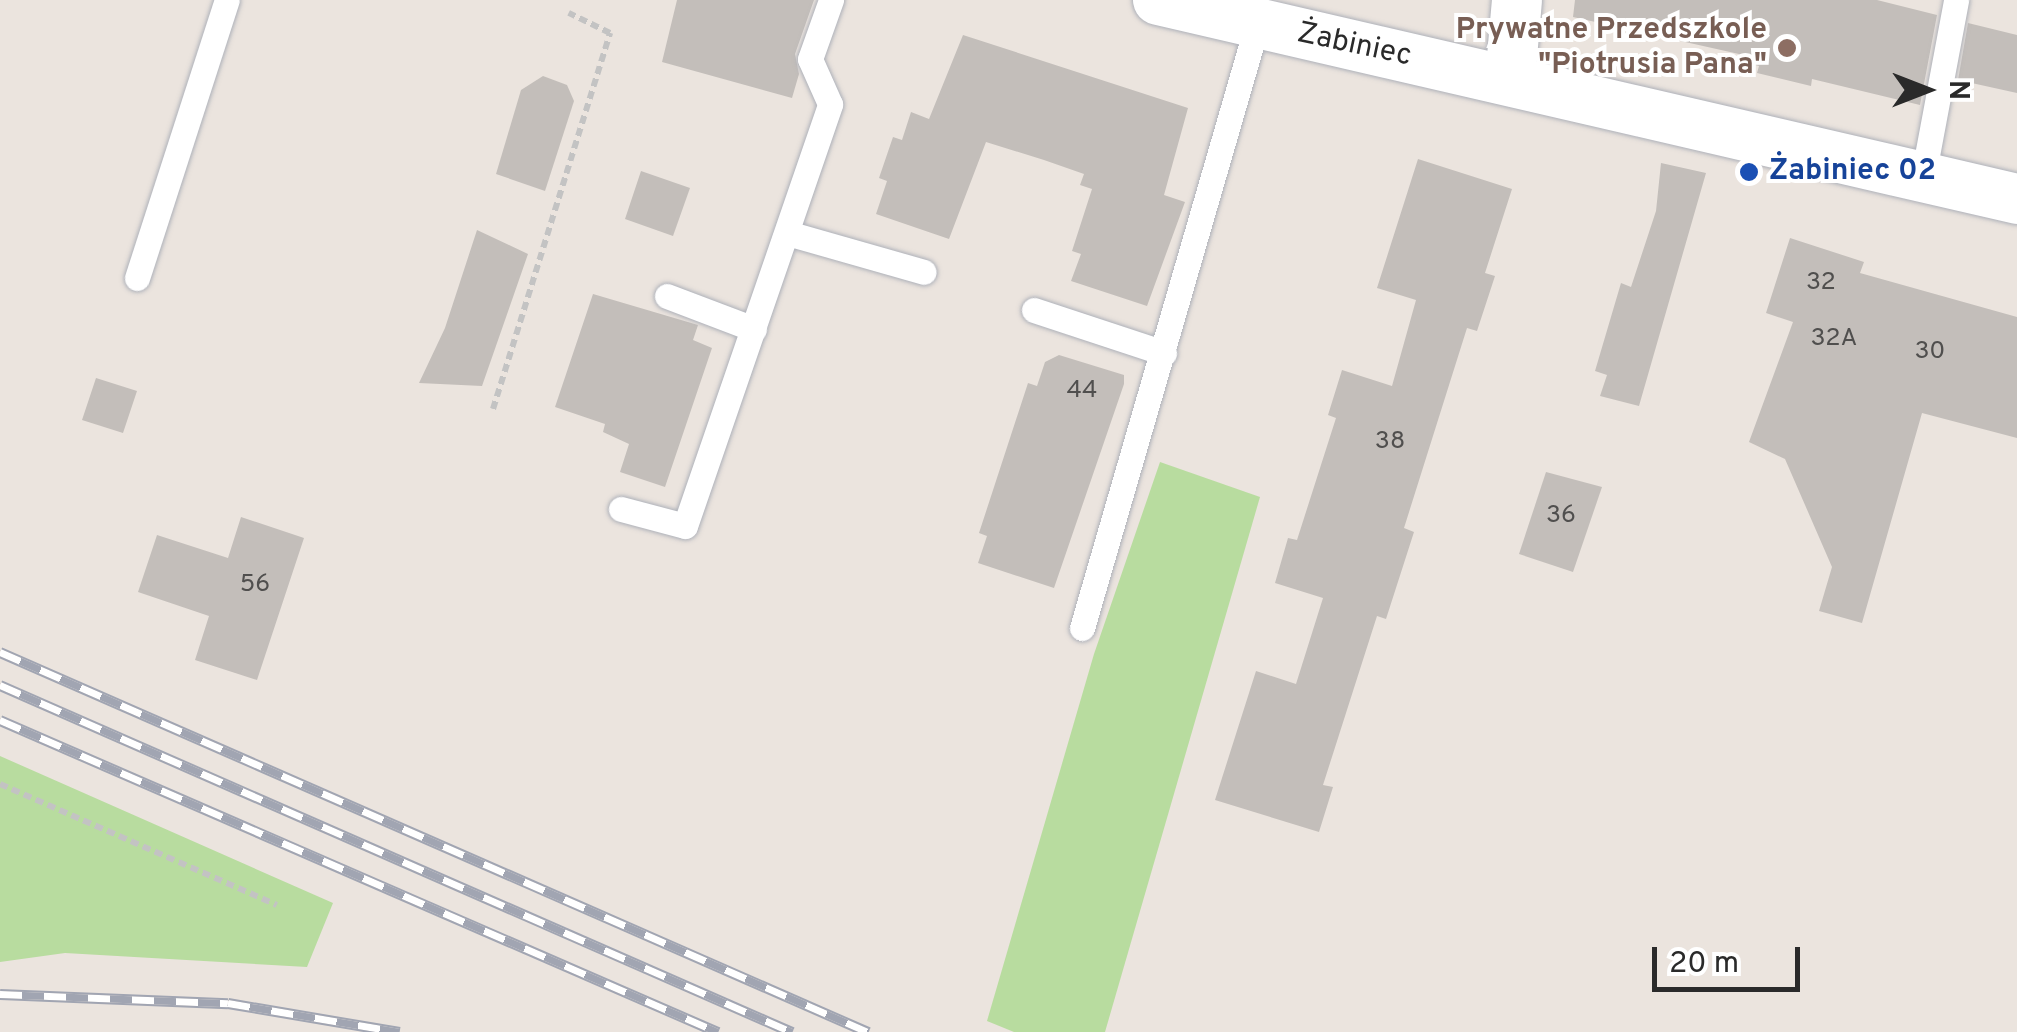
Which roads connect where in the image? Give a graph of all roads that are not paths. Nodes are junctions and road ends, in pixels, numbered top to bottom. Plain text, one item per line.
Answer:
1 (226, 0) edge
2 (832, 0) edge
3 (1158, 0) edge
4 (1517, 0) edge
5 (1956, 0) edge
6 (1258, 25) junction
7 (1510, 80) junction
8 (1924, 176) junction
9 (2017, 199) edge
10 (786, 233) junction
11 (924, 272) dead end
12 (137, 278) dead end
13 (668, 296) dead end
14 (1034, 310) dead end
15 (754, 329) junction
16 (1164, 353) junction
17 (621, 509) dead end
18 (1082, 628) dead end

1 - 12 lane
2 - 10 lane
3 - 6 street, Żabiniec
4 - 7 street
5 - 8 lane
6 - 7 street, Żabiniec
6 - 16 lane
7 - 8 street, Żabiniec
8 - 9 street, Żabiniec
10 - 11 lane
10 - 15 lane
13 - 15 lane
14 - 16 lane
15 - 17 lane
16 - 18 lane

